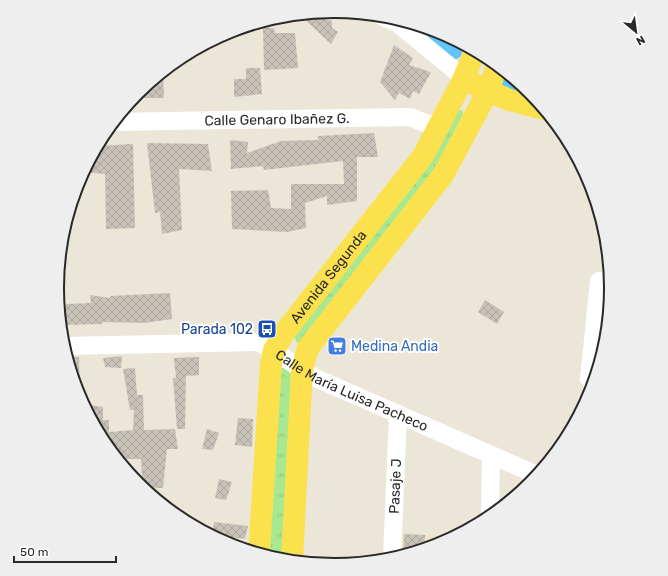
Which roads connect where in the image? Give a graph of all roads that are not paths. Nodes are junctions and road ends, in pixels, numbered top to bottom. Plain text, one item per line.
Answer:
1 (399, 26) edge
2 (473, 57) edge
3 (496, 72) edge
4 (464, 78) junction
5 (488, 91) junction
6 (534, 106) edge
7 (122, 122) edge
8 (438, 128) junction
9 (599, 281) dead end
10 (70, 346) edge
11 (274, 350) junction
12 (302, 370) junction
13 (589, 377) edge
14 (398, 414) junction
15 (491, 455) junction
16 (531, 472) edge
17 (490, 508) edge
18 (260, 548) edge
19 (392, 552) edge
20 (292, 555) edge

1 - 4 street
2 - 4 main road, Avenida Segunda
3 - 5 main road, Avenida Segunda
4 - 5 main road
4 - 8 main road, Avenida Segunda
5 - 6 main road
5 - 12 main road, Avenida Segunda
7 - 8 street, Calle Genaro Ibañez G.
8 - 11 main road, Avenida Segunda
9 - 13 street
10 - 11 street, Calle María Luisa Pacheco
11 - 12 street, Calle María Luisa Pacheco
11 - 18 main road, Avenida Segunda
12 - 14 street, Calle María Luisa Pacheco
12 - 20 main road, Avenida Segunda
14 - 15 street, Calle María Luisa Pacheco
14 - 19 street, Pasaje J
15 - 16 street, Calle María Luisa Pacheco
15 - 17 street

